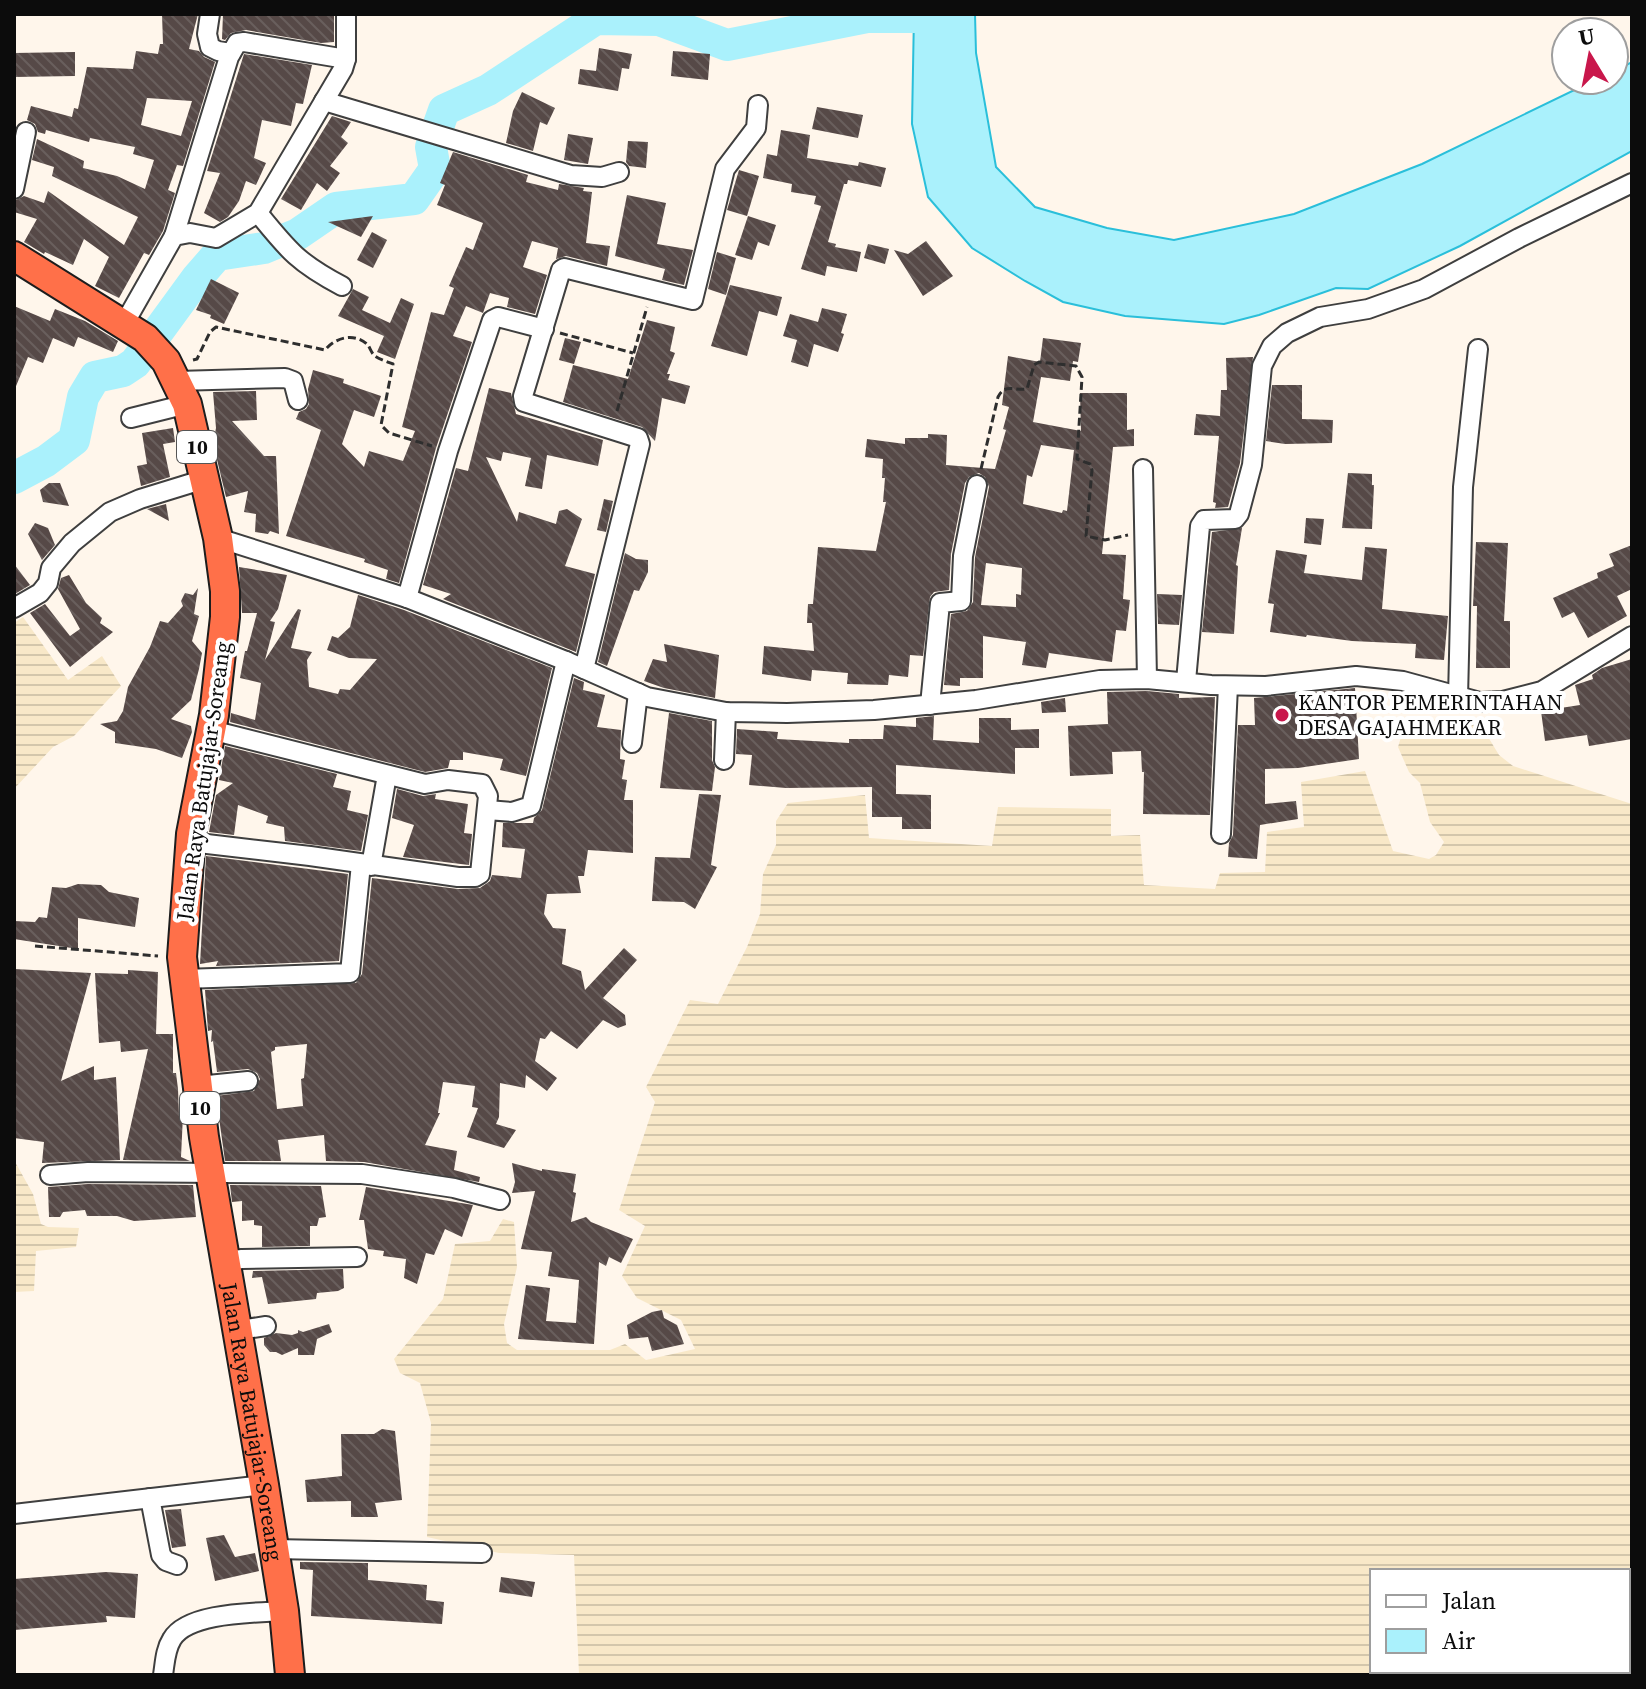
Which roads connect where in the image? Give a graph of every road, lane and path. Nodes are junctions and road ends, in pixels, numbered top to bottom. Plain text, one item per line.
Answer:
1 (210, 14) edge
2 (346, 14) edge
3 (231, 53) junction
4 (346, 59) junction
5 (324, 101) junction
6 (758, 105) dead end
7 (26, 132) dead end
8 (619, 172) dead end
9 (1632, 183) edge
10 (14, 189) edge
11 (258, 213) junction
12 (174, 236) junction
13 (14, 256) edge
14 (342, 286) dead end
15 (652, 292) junction
16 (544, 329) junction
17 (134, 331) junction
18 (1478, 349) dead end
19 (633, 353) junction
20 (175, 378) junction
21 (298, 400) dead end
22 (131, 418) dead end
23 (612, 430) junction
24 (448, 451) junction
25 (1143, 469) dead end
26 (205, 479) junction
27 (977, 485) joint
28 (1143, 534) junction
29 (218, 538) junction
30 (407, 598) junction
31 (14, 608) edge
32 (1632, 636) edge
33 (566, 661) junction
34 (584, 669) junction
35 (1147, 679) junction
36 (1186, 681) junction
37 (1228, 686) junction
38 (638, 693) junction
39 (1458, 698) junction
40 (930, 705) junction
41 (726, 712) junction
42 (211, 730) junction
43 (632, 743) dead end
44 (724, 760) dead end
45 (387, 775) junction
46 (487, 810) junction
47 (1221, 834) dead end
48 (190, 842) junction
49 (366, 865) junction
50 (35, 946) dead end
51 (183, 968) junction
52 (248, 1081) dead end
53 (198, 1086) junction
54 (210, 1173) junction
55 (50, 1175) dead end
56 (500, 1200) dead end
57 (357, 1257) dead end
58 (226, 1261) junction
59 (264, 1485) junction
60 (150, 1498) junction
61 (14, 1514) edge
62 (273, 1549) junction
63 (482, 1553) dead end
64 (177, 1565) dead end
65 (284, 1611) junction
66 (163, 1675) edge
67 (290, 1675) edge

1 - 3 street
2 - 4 street
3 - 4 street
3 - 12 street
4 - 5 street
5 - 8 street
5 - 11 street
6 - 15 street
7 - 10 street
9 - 36 street
11 - 12 street
11 - 14 street
12 - 17 street
13 - 17 highway, Jalan Raya Batujajar-Soreang / 10
15 - 16 street
15 - 19 path
16 - 19 path
16 - 23 street
16 - 24 street
17 - 20 highway, Jalan Raya Batujajar-Soreang / 10
18 - 39 street
19 - 23 path
20 - 21 street
20 - 22 street
20 - 24 path
20 - 26 highway, Jalan Raya Batujajar-Soreang / 10
23 - 34 street
24 - 30 street
25 - 28 street
26 - 29 highway, Jalan Raya Batujajar-Soreang / 10
26 - 31 street
27 - 28 path
27 - 40 street
28 - 35 street
29 - 30 street
29 - 42 highway, Jalan Raya Batujajar-Soreang / 10
30 - 33 street
32 - 39 street
33 - 34 street
33 - 46 street
34 - 38 street
35 - 36 street
35 - 40 street
36 - 37 street
37 - 39 street
37 - 47 street
38 - 41 street
38 - 43 street
40 - 41 street
41 - 44 street
42 - 45 street
42 - 48 highway, Jalan Raya Batujajar-Soreang / 10
45 - 46 street
45 - 49 street
46 - 49 street
48 - 49 street
48 - 51 highway, Jalan Raya Batujajar-Soreang / 10
49 - 51 street
50 - 51 path
51 - 53 highway, Jalan Raya Batujajar-Soreang / 10
52 - 53 street
53 - 54 highway, Jalan Raya Batujajar-Soreang / 10
54 - 55 street
54 - 56 street
54 - 58 highway, Jalan Raya Batujajar-Soreang / 10
57 - 58 street
58 - 59 highway, Jalan Raya Batujajar-Soreang / 10
59 - 60 street
59 - 62 highway, Jalan Raya Batujajar-Soreang / 10
60 - 61 street
60 - 64 street
62 - 63 street
62 - 65 highway, Jalan Raya Batujajar-Soreang / 10
65 - 66 street
65 - 67 highway, Jalan Raya Batujajar-Soreang / 10

